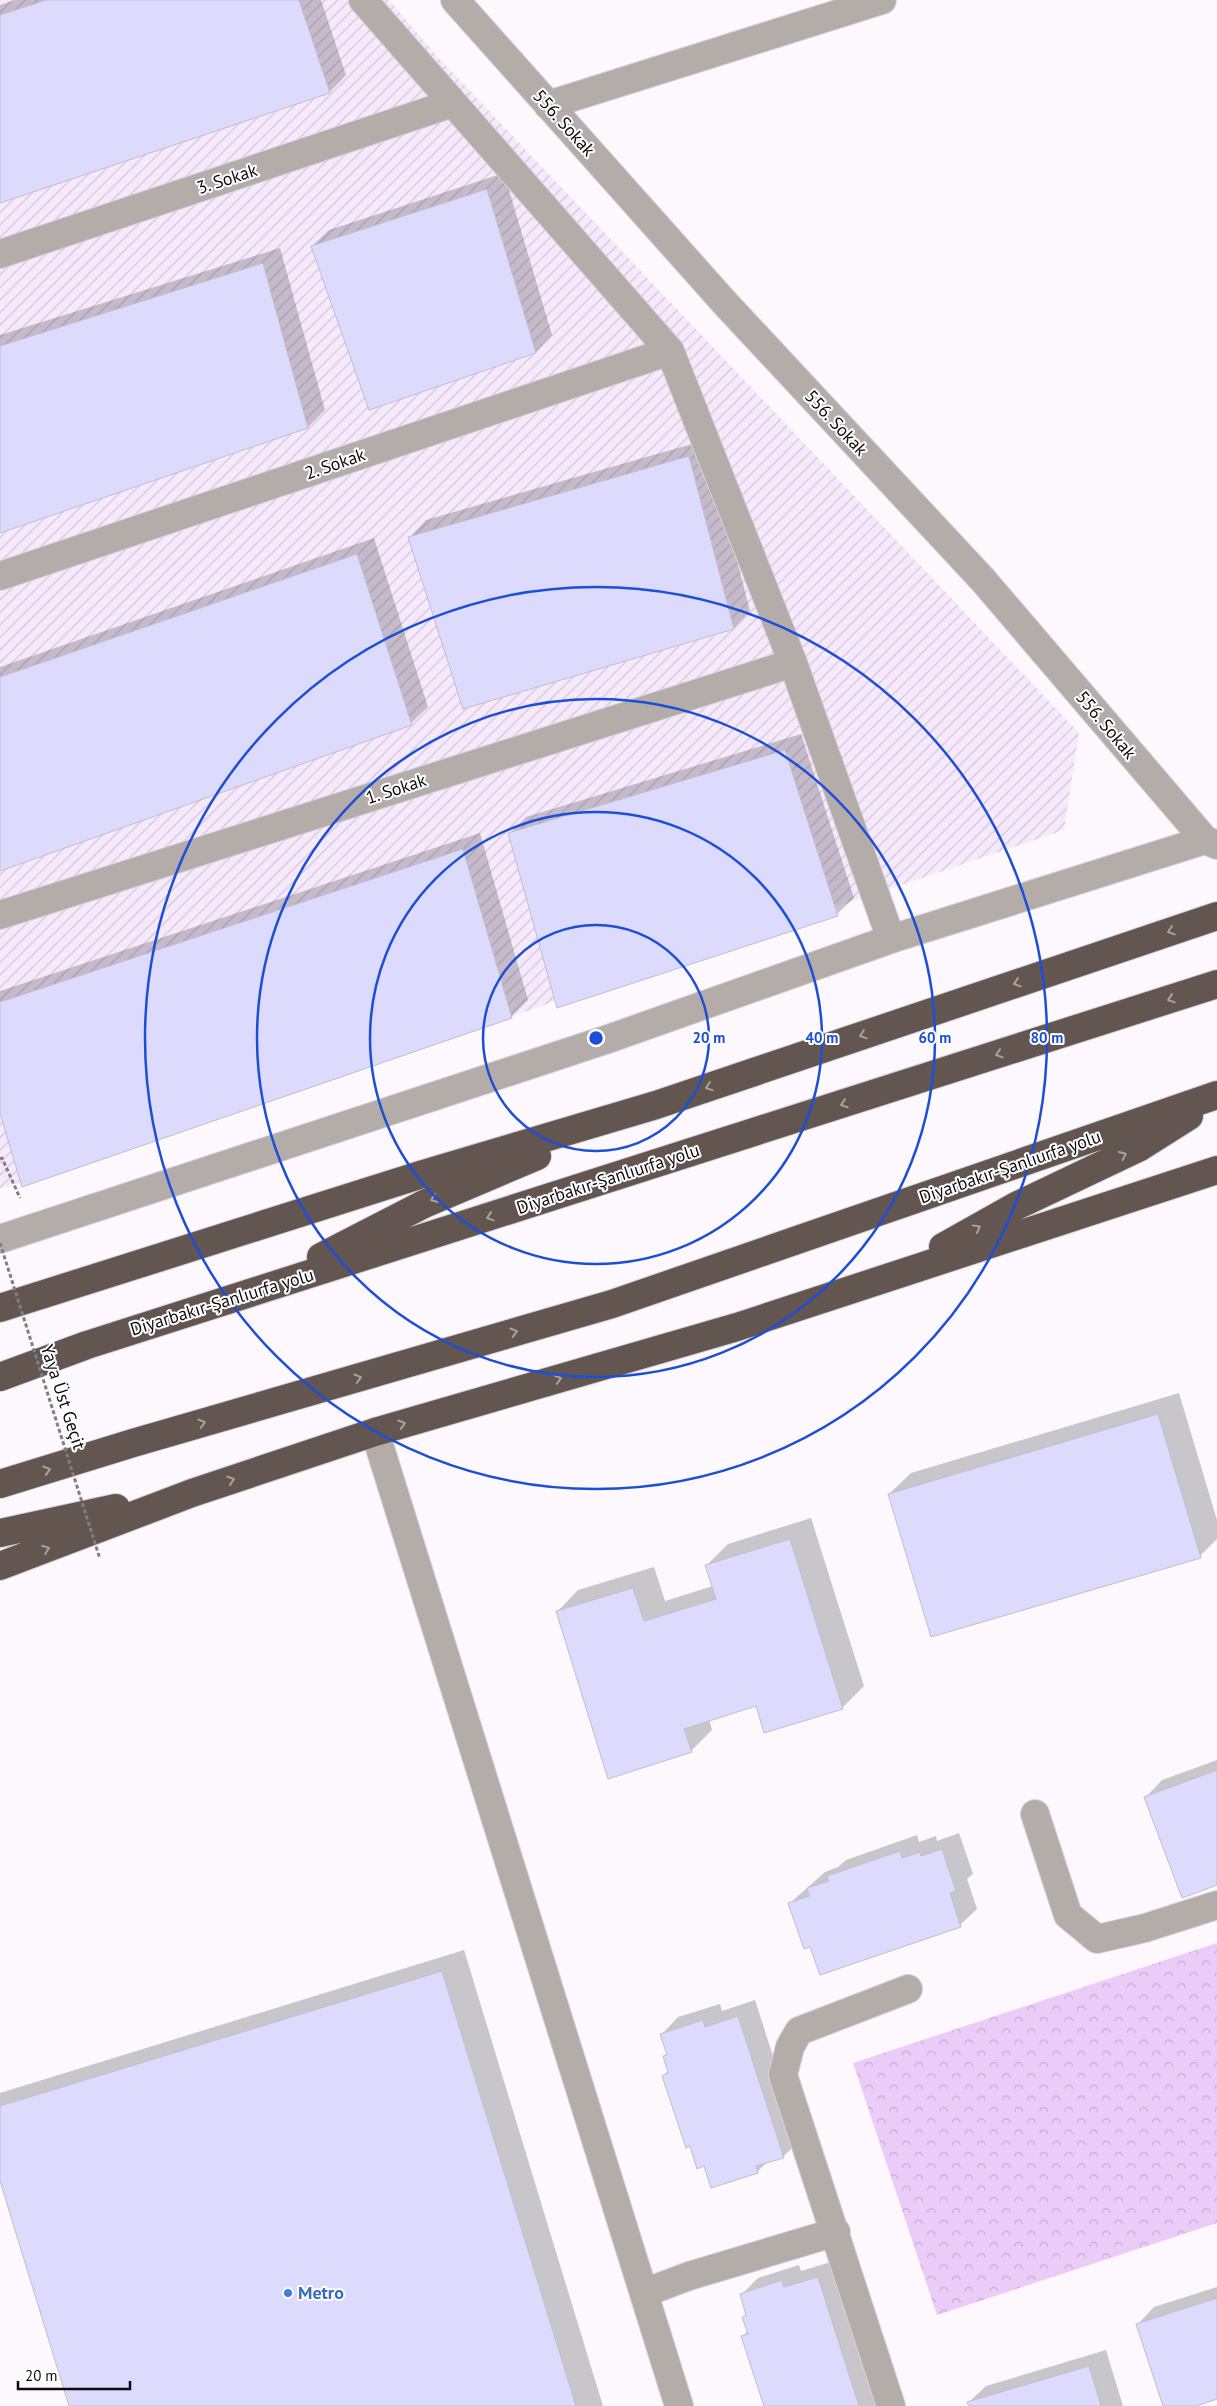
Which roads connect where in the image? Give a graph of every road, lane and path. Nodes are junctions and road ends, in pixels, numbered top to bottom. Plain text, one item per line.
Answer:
1 (363, 0) edge
2 (454, 0) edge
3 (882, 0) edge
4 (453, 103) junction
5 (548, 105) junction
6 (0, 254) edge
7 (670, 351) junction
8 (0, 576) edge
9 (793, 663) junction
10 (1211, 842) edge
11 (0, 915) edge
12 (1217, 916) edge
13 (890, 939) junction
14 (1217, 984) edge
15 (1217, 1095) edge
16 (1217, 1099) edge
17 (656, 1105) junction
18 (0, 1159) edge
19 (1217, 1170) edge
20 (34, 1228) junction
21 (0, 1239) edge
22 (0, 1243) edge
23 (889, 1277) junction
24 (255, 1292) junction
25 (0, 1308) edge
26 (0, 1377) edge
27 (375, 1432) junction
28 (0, 1484) edge
29 (192, 1493) junction
30 (0, 1533) edge
31 (100, 1559) dead end
32 (0, 1566) edge
33 (1035, 1814) dead end
34 (1217, 1905) edge
35 (908, 1988) dead end
36 (836, 2232) junction
37 (644, 2293) junction
38 (679, 2406) edge
39 (891, 2406) edge

1 - 4 street
2 - 5 street, 556. Sokak
3 - 5 street
4 - 6 street, 3. Sokak
4 - 7 street
5 - 10 street, 556. Sokak
7 - 8 street, 2. Sokak
7 - 9 street
9 - 11 street, 1. Sokak
9 - 13 street
10 - 13 street
12 -> 17 highway
13 - 20 street
14 -> 24 highway, Diyarbakır-Şanlıurfa yolu
28 -> 15 highway, Diyarbakır-Şanlıurfa yolu
23 -> 16 highway
17 -> 24 highway
17 - 25 highway
18 - 20 path
19 - 23 highway
20 - 21 street
22 - 31 path, Yaya Üst Geçit, bridge
27 -> 23 highway
24 - 26 highway, Diyarbakır-Şanlıurfa yolu
29 -> 27 highway
27 - 37 street
29 - 30 highway
32 -> 29 highway
33 - 34 street
35 - 36 street
36 - 37 street
36 - 39 street
37 - 38 street

